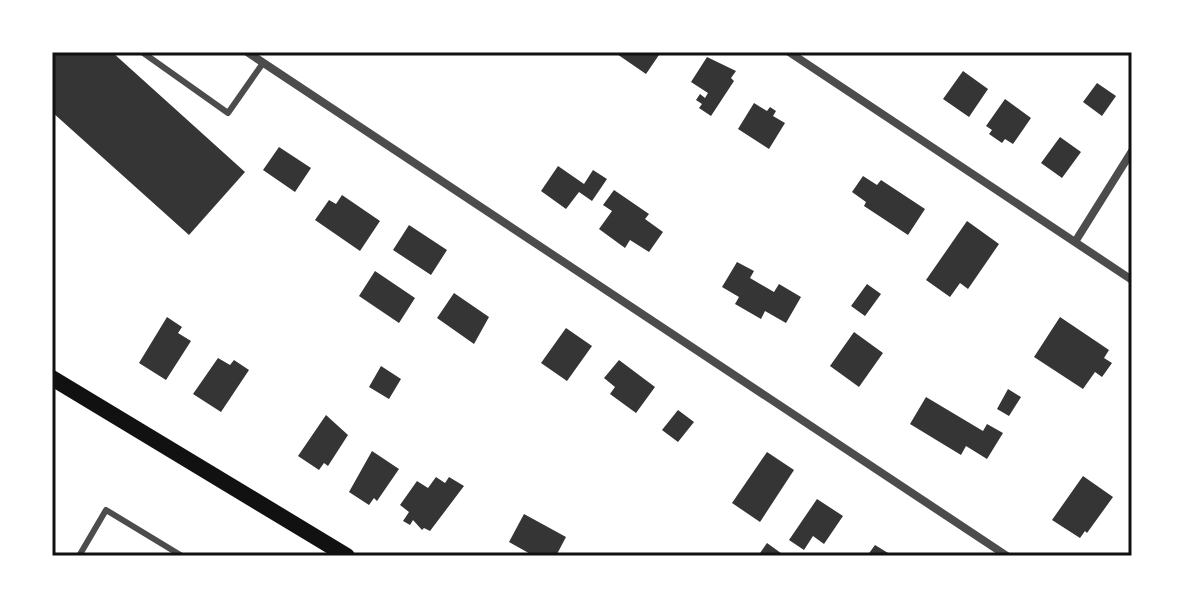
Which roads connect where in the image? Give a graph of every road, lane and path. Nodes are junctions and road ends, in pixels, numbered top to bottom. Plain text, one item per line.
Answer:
1 (142, 52) edge
2 (247, 52) edge
3 (789, 52) edge
4 (263, 63) junction
5 (1132, 151) edge
6 (1075, 242) junction
7 (1132, 280) edge
8 (52, 378) edge
9 (79, 556) edge
10 (182, 556) edge
11 (347, 556) edge
12 (1007, 556) edge

1 - 4 lane
2 - 4 street
3 - 6 street
4 - 12 street
5 - 6 street
6 - 7 street
8 - 11 main road
9 - 10 lane

